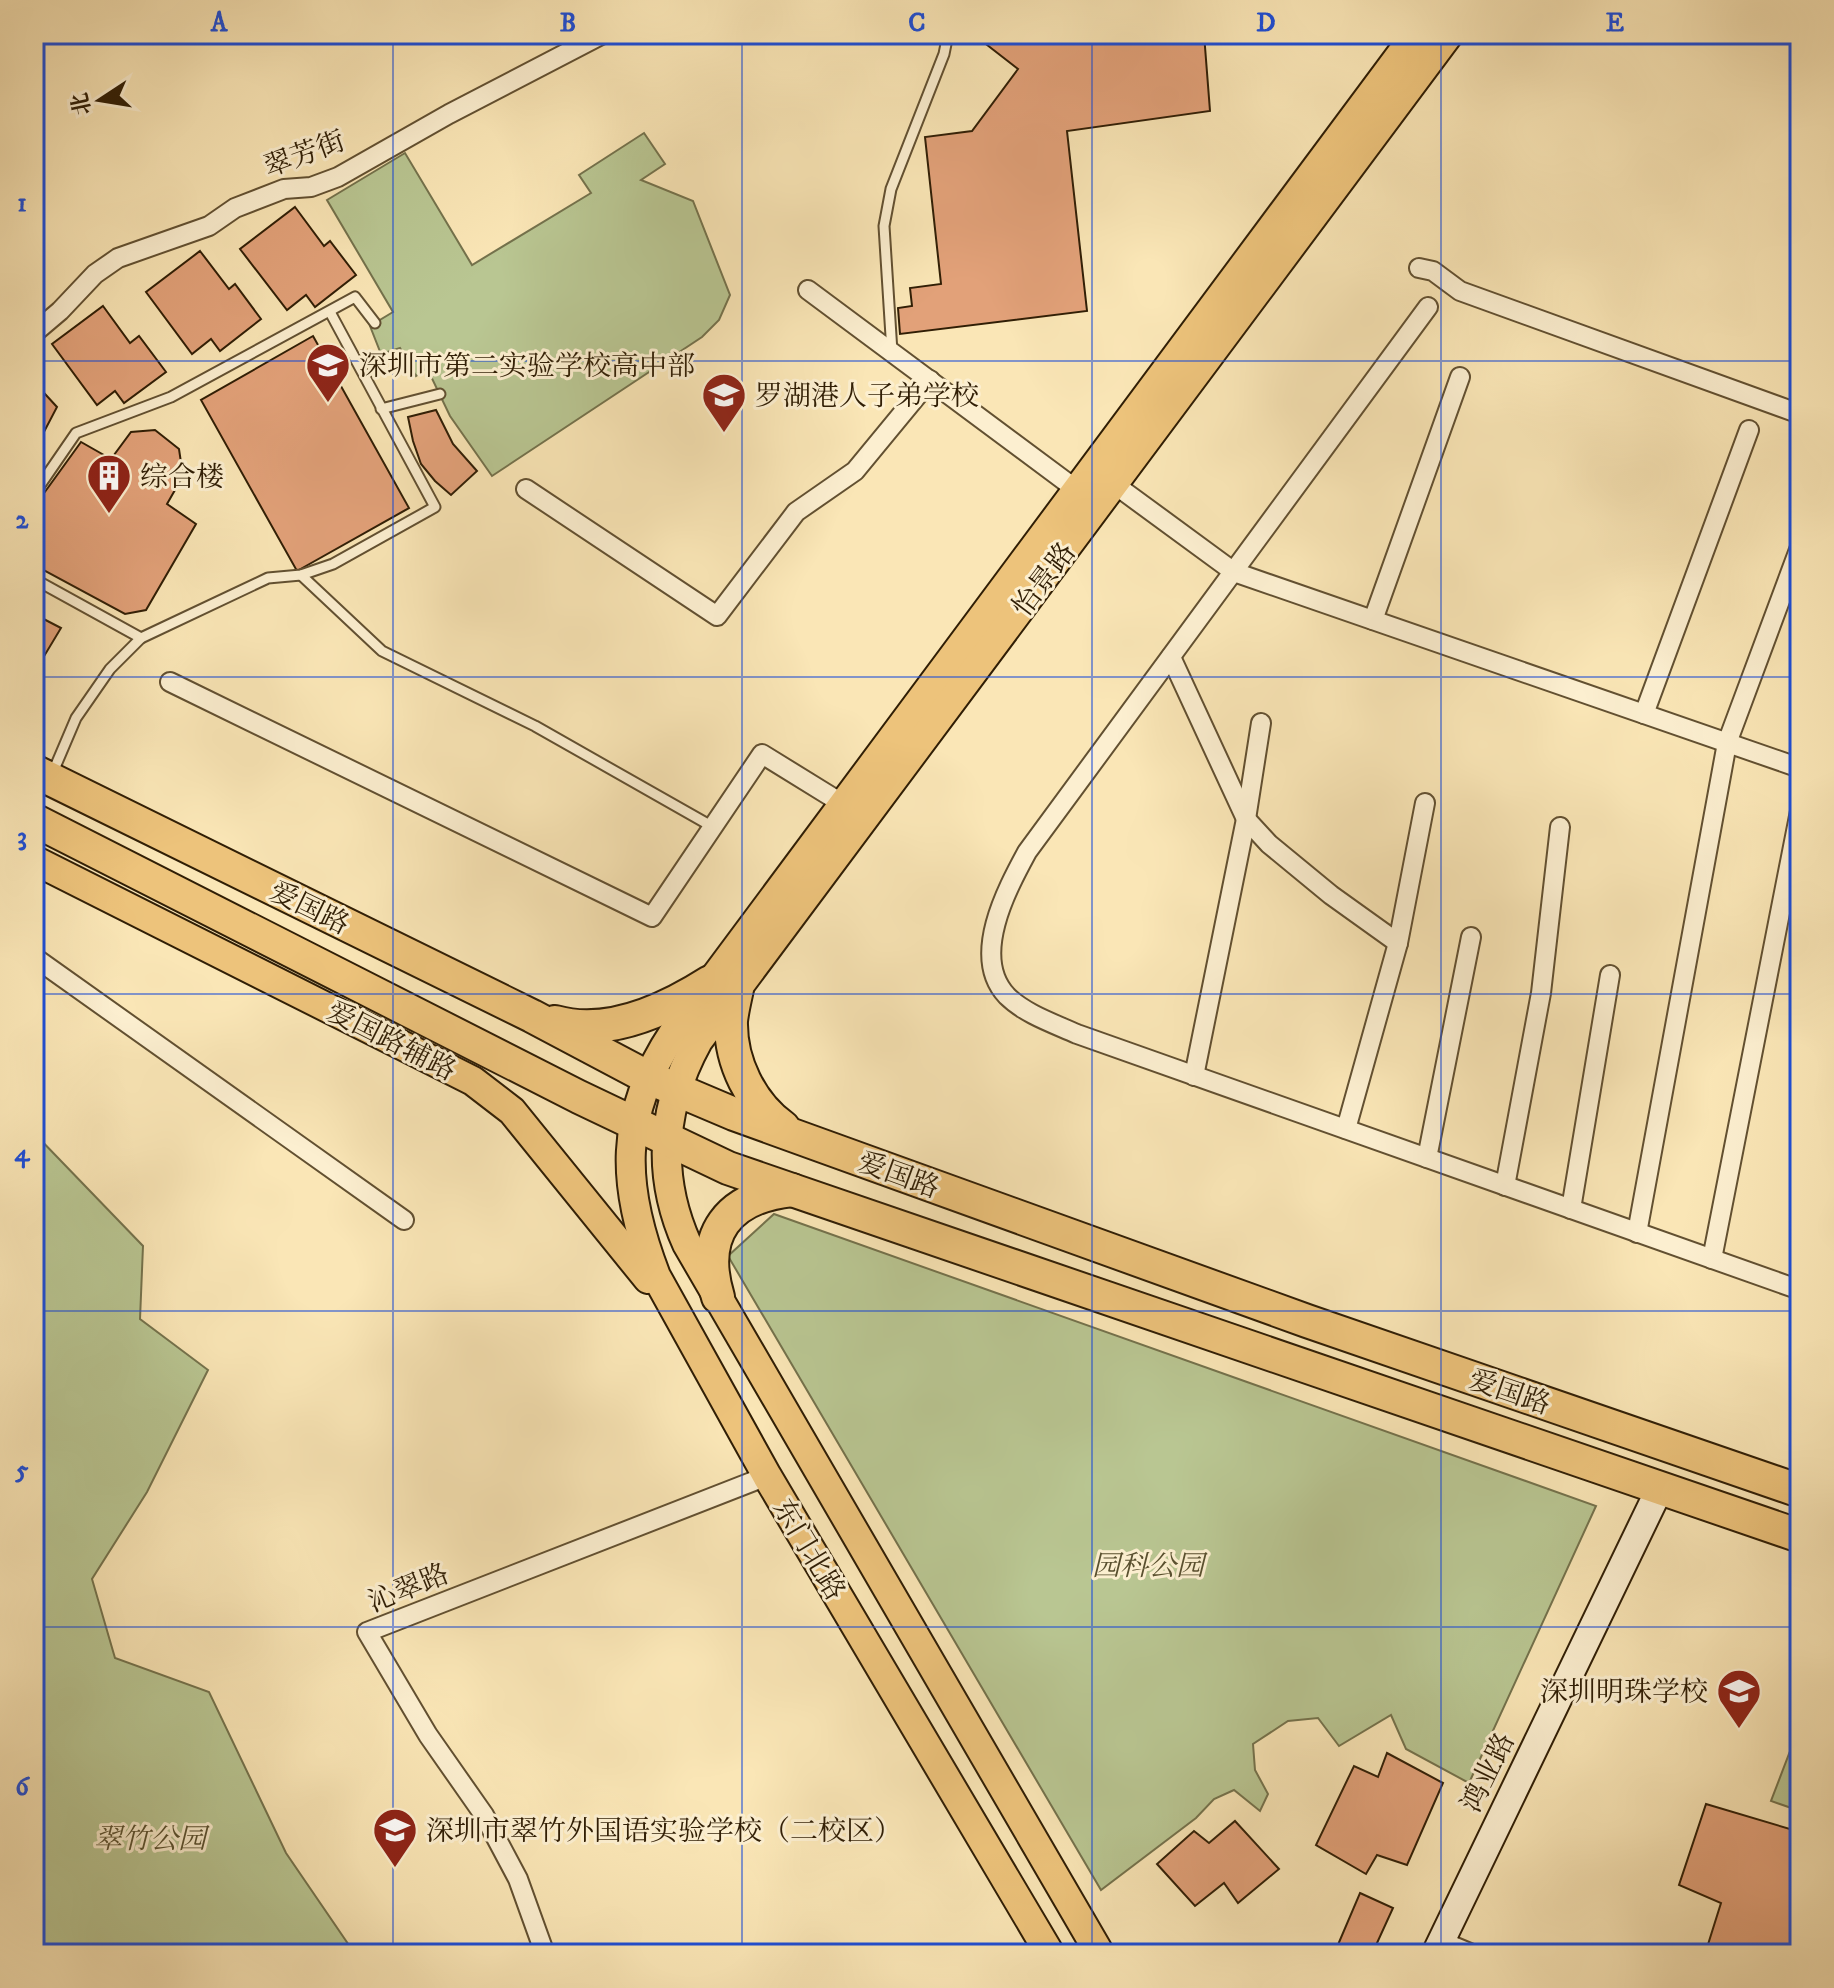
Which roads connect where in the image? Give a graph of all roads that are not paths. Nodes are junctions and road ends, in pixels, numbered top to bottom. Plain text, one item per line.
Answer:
1 (603, 34) edge
2 (948, 34) edge
3 (1416, 34) edge
4 (1449, 34) edge
5 (1419, 268) dead end
6 (808, 290) dead end
7 (1428, 307) dead end
8 (330, 312) junction
9 (375, 323) dead end
10 (34, 333) edge
11 (892, 352) junction
12 (1460, 377) dead end
13 (930, 380) junction
14 (440, 394) dead end
15 (381, 409) junction
16 (1800, 414) edge
17 (1749, 430) dead end
18 (1114, 484) junction
19 (526, 489) dead end
20 (1077, 490) junction
21 (34, 494) edge
22 (1800, 547) edge
23 (1234, 572) junction
24 (301, 575) junction
25 (34, 579) edge
26 (1373, 620) junction
27 (141, 638) junction
28 (1171, 657) junction
29 (170, 682) dead end
30 (1644, 714) junction
31 (1261, 723) dead end
32 (1727, 743) junction
33 (1800, 768) edge
34 (42, 775) edge
35 (1425, 803) dead end
36 (843, 804) junction
37 (1800, 811) edge
38 (1246, 819) junction
39 (34, 820) edge
40 (713, 827) junction
41 (1560, 827) dead end
42 (34, 860) edge
43 (1471, 937) dead end
44 (1398, 943) junction
45 (34, 957) edge
46 (1610, 975) dead end
47 (724, 986) junction
48 (532, 1016) junction
49 (1194, 1076) junction
50 (663, 1084) junction
51 (633, 1123) junction
52 (1346, 1129) junction
53 (796, 1136) junction
54 (667, 1139) junction
55 (1427, 1158) junction
56 (1505, 1186) junction
57 (793, 1190) junction
58 (1571, 1209) junction
59 (404, 1220) dead end
60 (1637, 1233) junction
61 (1712, 1259) junction
62 (1800, 1290) edge
63 (718, 1297) junction
64 (676, 1314) junction
65 (767, 1476) junction
66 (1660, 1488) junction
67 (1800, 1491) edge
68 (1800, 1536) edge
69 (1438, 1947) edge
70 (545, 1954) edge
71 (1050, 1954) edge
72 (1100, 1954) edge
73 (1472, 1954) edge

1 - 10 street, 翠芳街
2 - 11 lane
3 - 20 main road, 怡景路
4 - 18 main road, 怡景路
5 - 16 street
6 - 11 street
7 - 23 street
8 - 9 lane
8 - 15 lane
8 - 21 lane
11 - 13 street
12 - 26 street
13 - 19 street
13 - 20 street
14 - 15 lane
15 - 24 lane
17 - 30 street
18 - 23 street
18 - 47 main road, 怡景路
20 - 36 main road, 怡景路
22 - 32 street
23 - 26 street
23 - 28 street
24 - 27 lane
24 - 40 lane
25 - 27 lane
26 - 30 street
27 - 34 lane
28 - 38 street
28 - 49 street
29 - 40 street
30 - 32 street
31 - 38 street
32 - 33 street
32 - 60 street
34 - 48 highway, 爱国路
35 - 44 street
36 - 40 street
36 - 47 main road, 怡景路
37 - 61 street
38 - 44 street
38 - 49 street
39 - 51 highway, 爱国路
41 - 56 street
42 - 64 main road, 爱国路辅路
43 - 55 street
44 - 52 street
45 - 59 street
46 - 58 street
47 - 48 highway
47 - 50 main road, 怡景路
47 - 53 highway
48 - 50 highway, 爱国路
49 - 52 street
50 - 51 main road, 怡景路
50 - 53 highway, 爱国路
50 - 54 main road, 怡景路
51 - 54 highway, 爱国路
51 - 64 main road, 东门北路
52 - 55 street
53 - 67 highway, 爱国路
54 - 57 highway, 爱国路
54 - 63 main road, 东门北路
55 - 56 street
56 - 58 street
57 - 63 highway
57 - 66 highway, 爱国路
58 - 60 street
60 - 61 street
61 - 62 street
63 - 72 main road, 东门北路
64 - 65 main road, 东门北路
65 - 70 street, 沁翠路
65 - 71 main road, 东门北路
66 - 68 highway, 爱国路
66 - 69 street, 鸿业路
69 - 73 street

